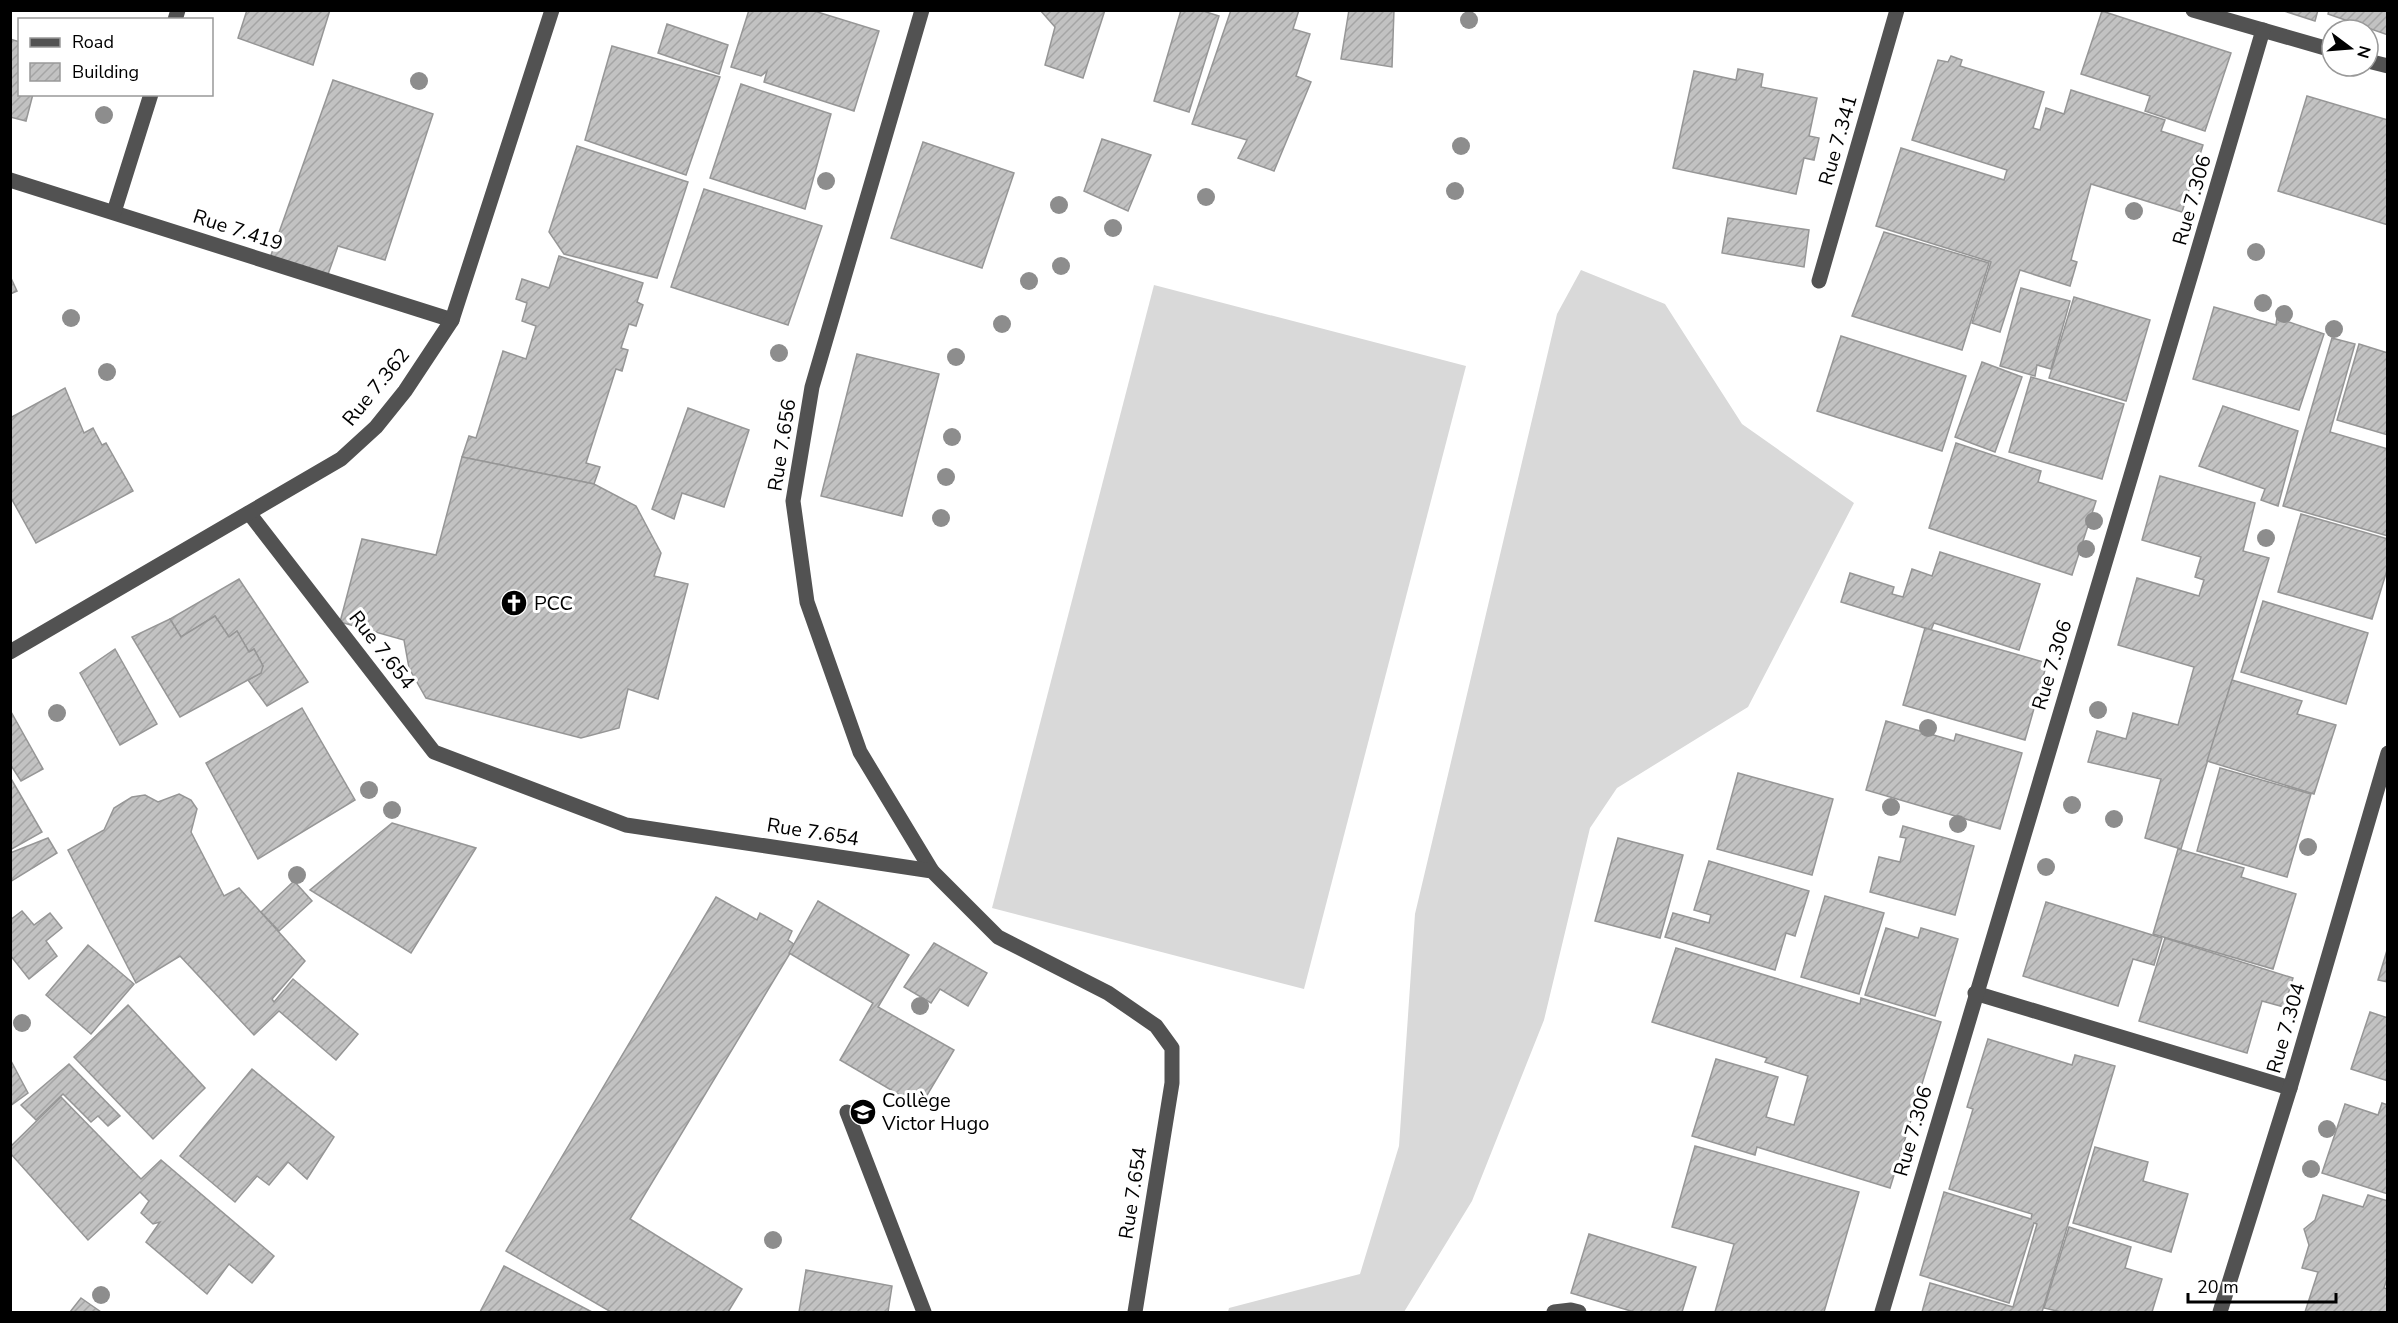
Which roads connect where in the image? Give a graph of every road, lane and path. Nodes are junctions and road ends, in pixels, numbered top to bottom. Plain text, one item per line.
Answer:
1 (552, 10) edge
2 (922, 10) edge
3 (1897, 10) edge
4 (2193, 10) edge
5 (2263, 30) junction
6 (2320, 47) edge
7 (150, 96) edge
8 (10, 180) edge
9 (114, 212) junction
10 (1819, 281) dead end
11 (452, 320) junction
12 (249, 513) junction
13 (10, 652) edge
14 (2388, 753) edge
15 (932, 871) junction
16 (1975, 993) junction
17 (2290, 1088) junction
18 (848, 1112) dead end
19 (924, 1312) edge
20 (1135, 1312) edge
21 (1554, 1312) edge
22 (1579, 1312) edge
23 (1882, 1312) edge
24 (2220, 1312) edge

1 - 11 street, Rue 7.362
2 - 15 street, Rue 7.656
3 - 10 street, Rue 7.341
4 - 5 street
5 - 6 street
5 - 16 street, Rue 7.306
7 - 9 street
8 - 9 street, Rue 7.419
9 - 11 street, Rue 7.419
11 - 12 street, Rue 7.362
12 - 13 street, Rue 7.362
12 - 15 street, Rue 7.654
14 - 17 street, Rue 7.304
15 - 20 street, Rue 7.654
16 - 17 street
16 - 23 street, Rue 7.306
17 - 24 street, Rue 7.304
18 - 19 street
21 - 22 street

